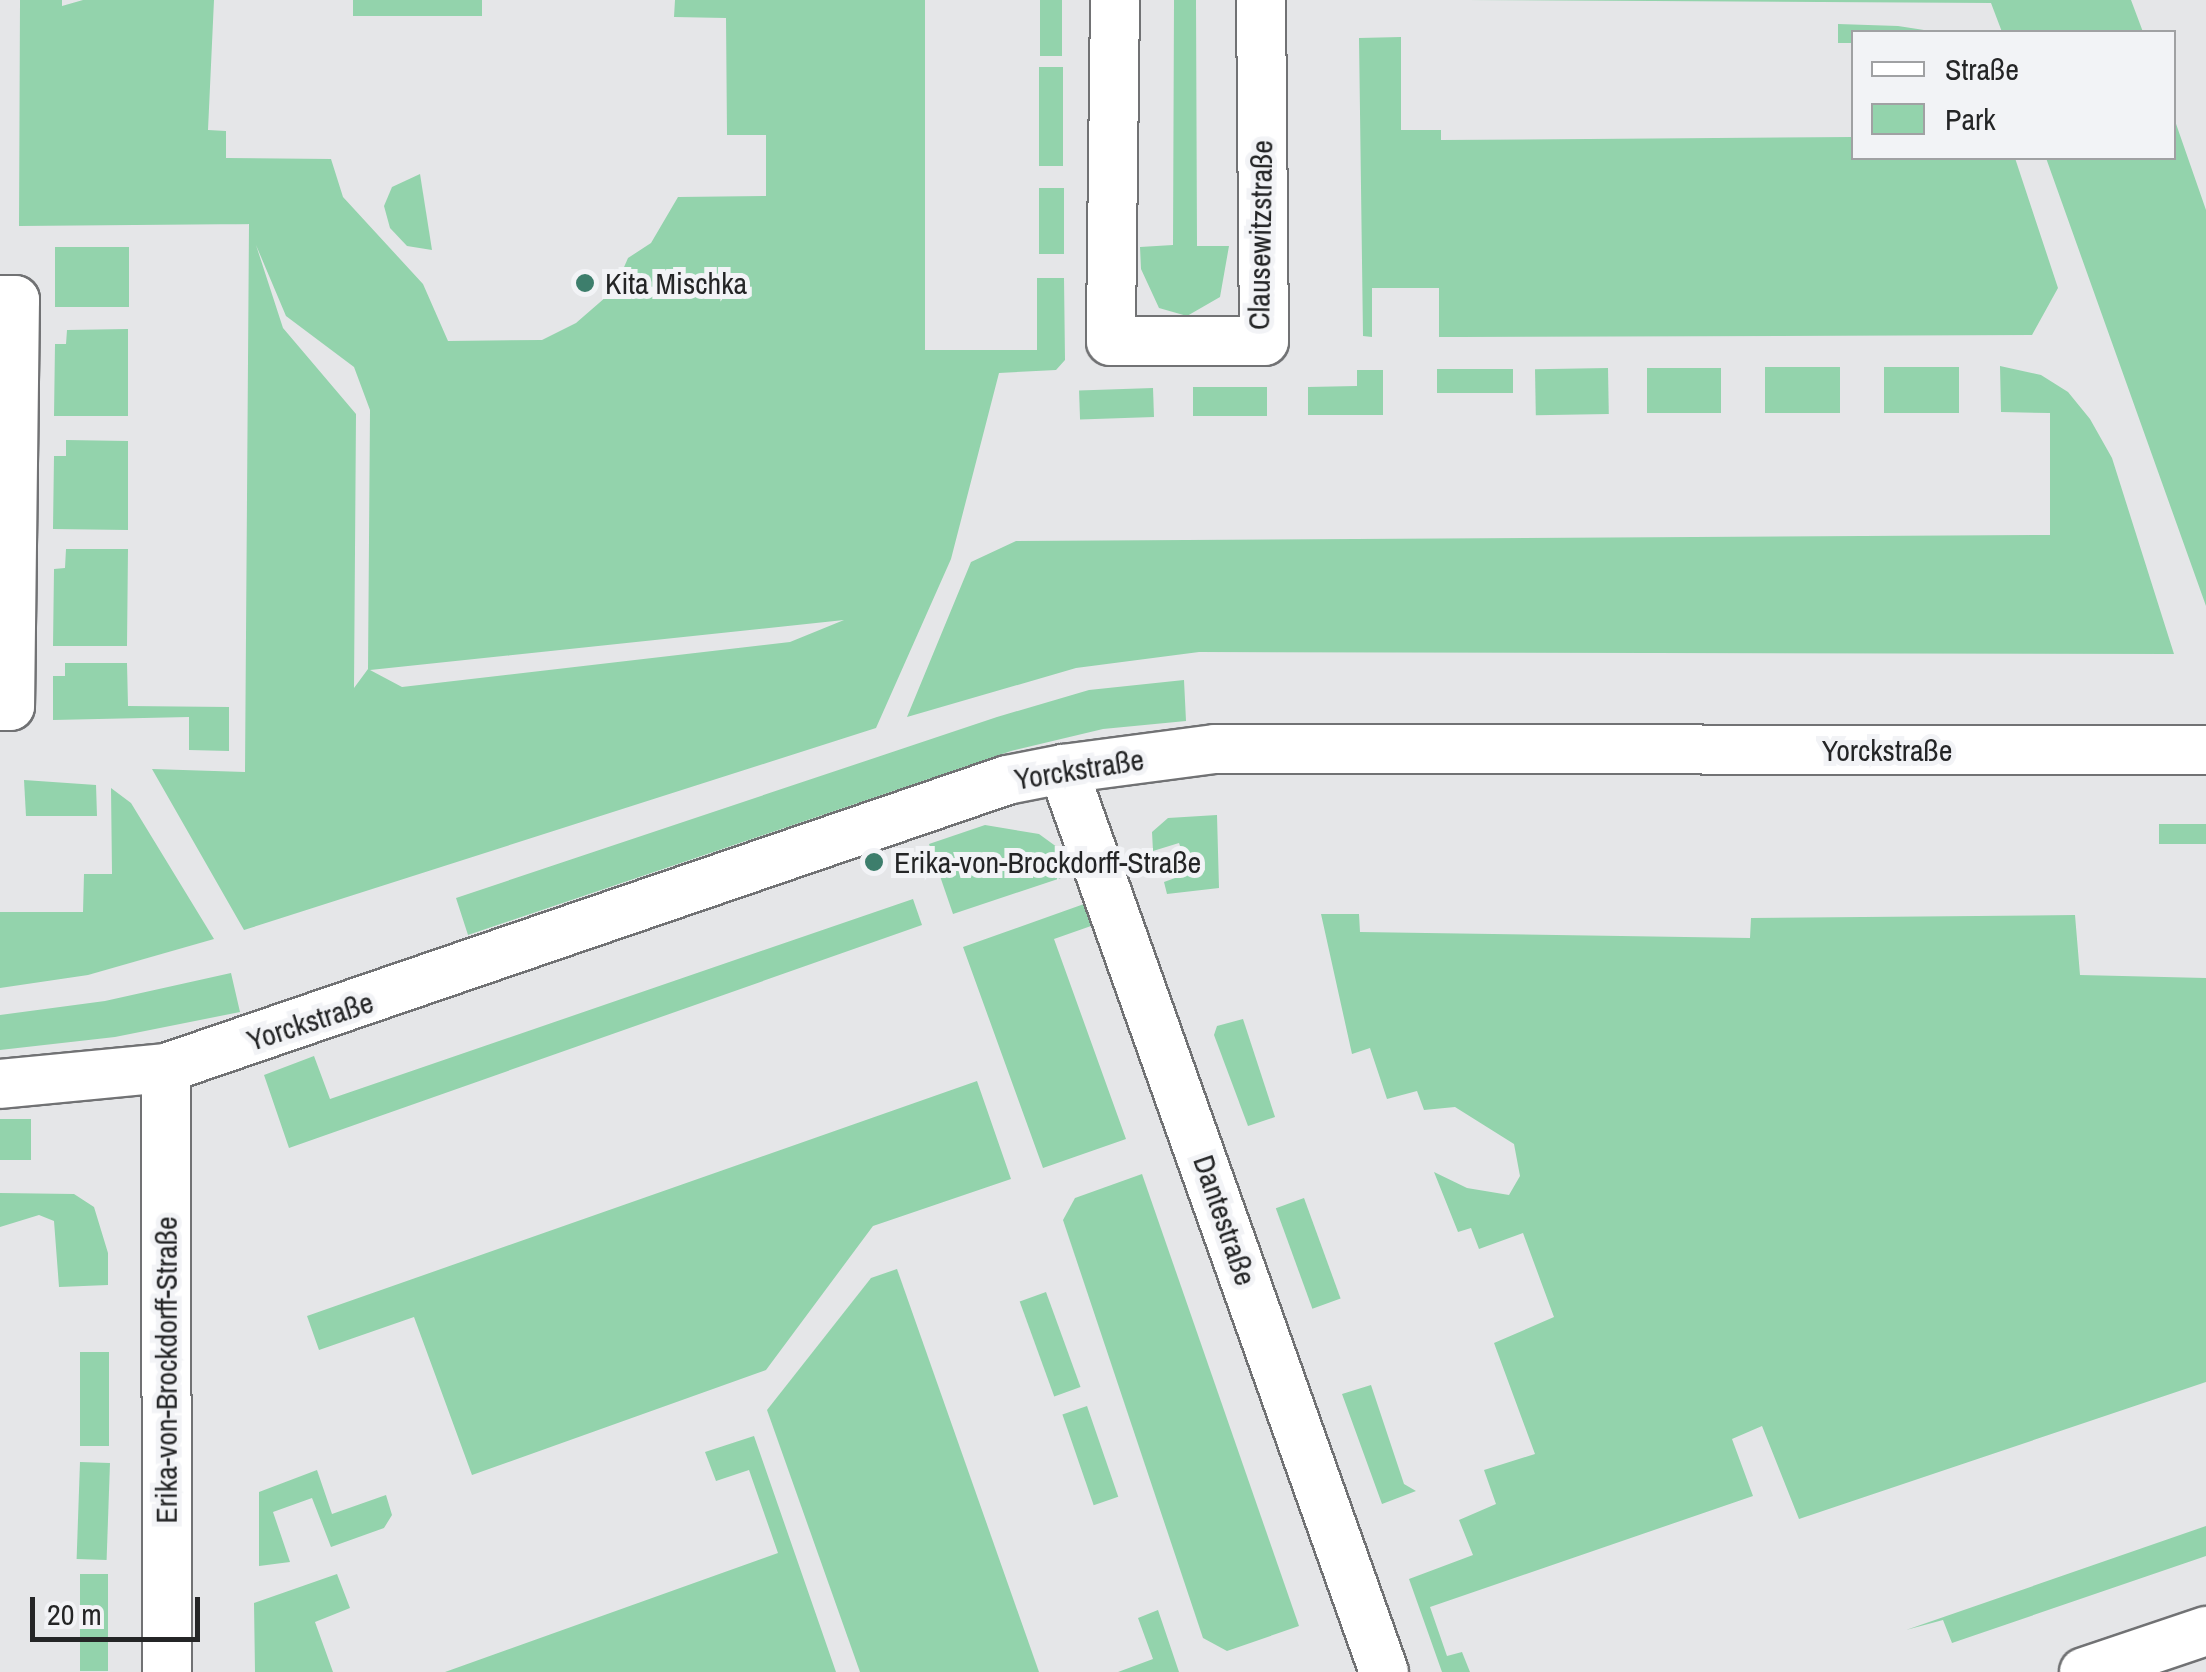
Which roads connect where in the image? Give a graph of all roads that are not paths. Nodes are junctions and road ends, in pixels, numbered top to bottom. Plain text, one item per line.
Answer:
1 (1115, 0) edge
2 (1261, 0) edge
3 (0, 300) edge
4 (0, 706) edge
5 (2206, 750) edge
6 (1063, 769) junction
7 (166, 1068) junction
8 (0, 1084) edge
9 (2184, 1649) edge
10 (167, 1672) edge
11 (1384, 1672) edge
12 (2084, 1672) edge

1 - 2 street, Clausewitzstraße
3 - 4 street
5 - 6 street, Yorckstraße
6 - 7 street, Yorckstraße
6 - 11 street, Dantestraße
7 - 8 street, Yorckstraße
7 - 10 street, Erika-von-Brockdorff-Straße
9 - 12 street

